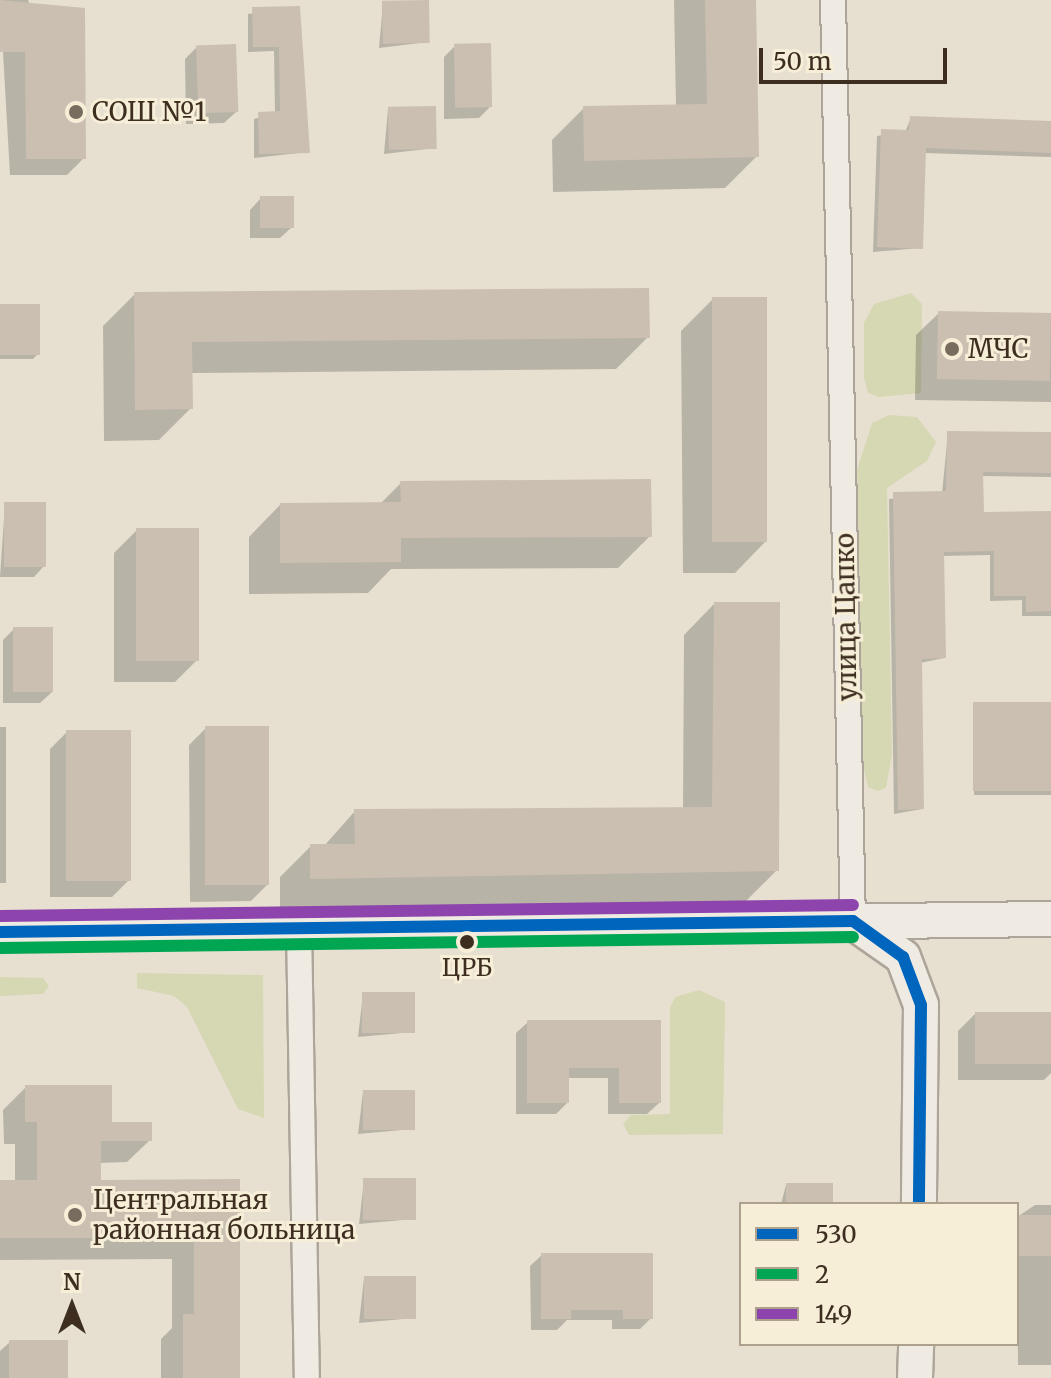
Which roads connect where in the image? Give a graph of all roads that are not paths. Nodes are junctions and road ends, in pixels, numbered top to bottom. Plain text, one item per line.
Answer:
1 (833, 0) edge
2 (1051, 919) edge
3 (969, 920) junction
4 (853, 921) junction
5 (299, 928) junction
6 (0, 932) edge
7 (921, 1005) junction
8 (919, 1202) edge
9 (916, 1346) edge
10 (307, 1378) edge
11 (915, 1378) edge

1 - 4 street, улица Цапко
2 - 3 street
3 - 4 street
3 - 7 street
4 - 5 street
4 - 7 street
5 - 6 street
5 - 10 street
7 - 8 street
9 - 11 street

